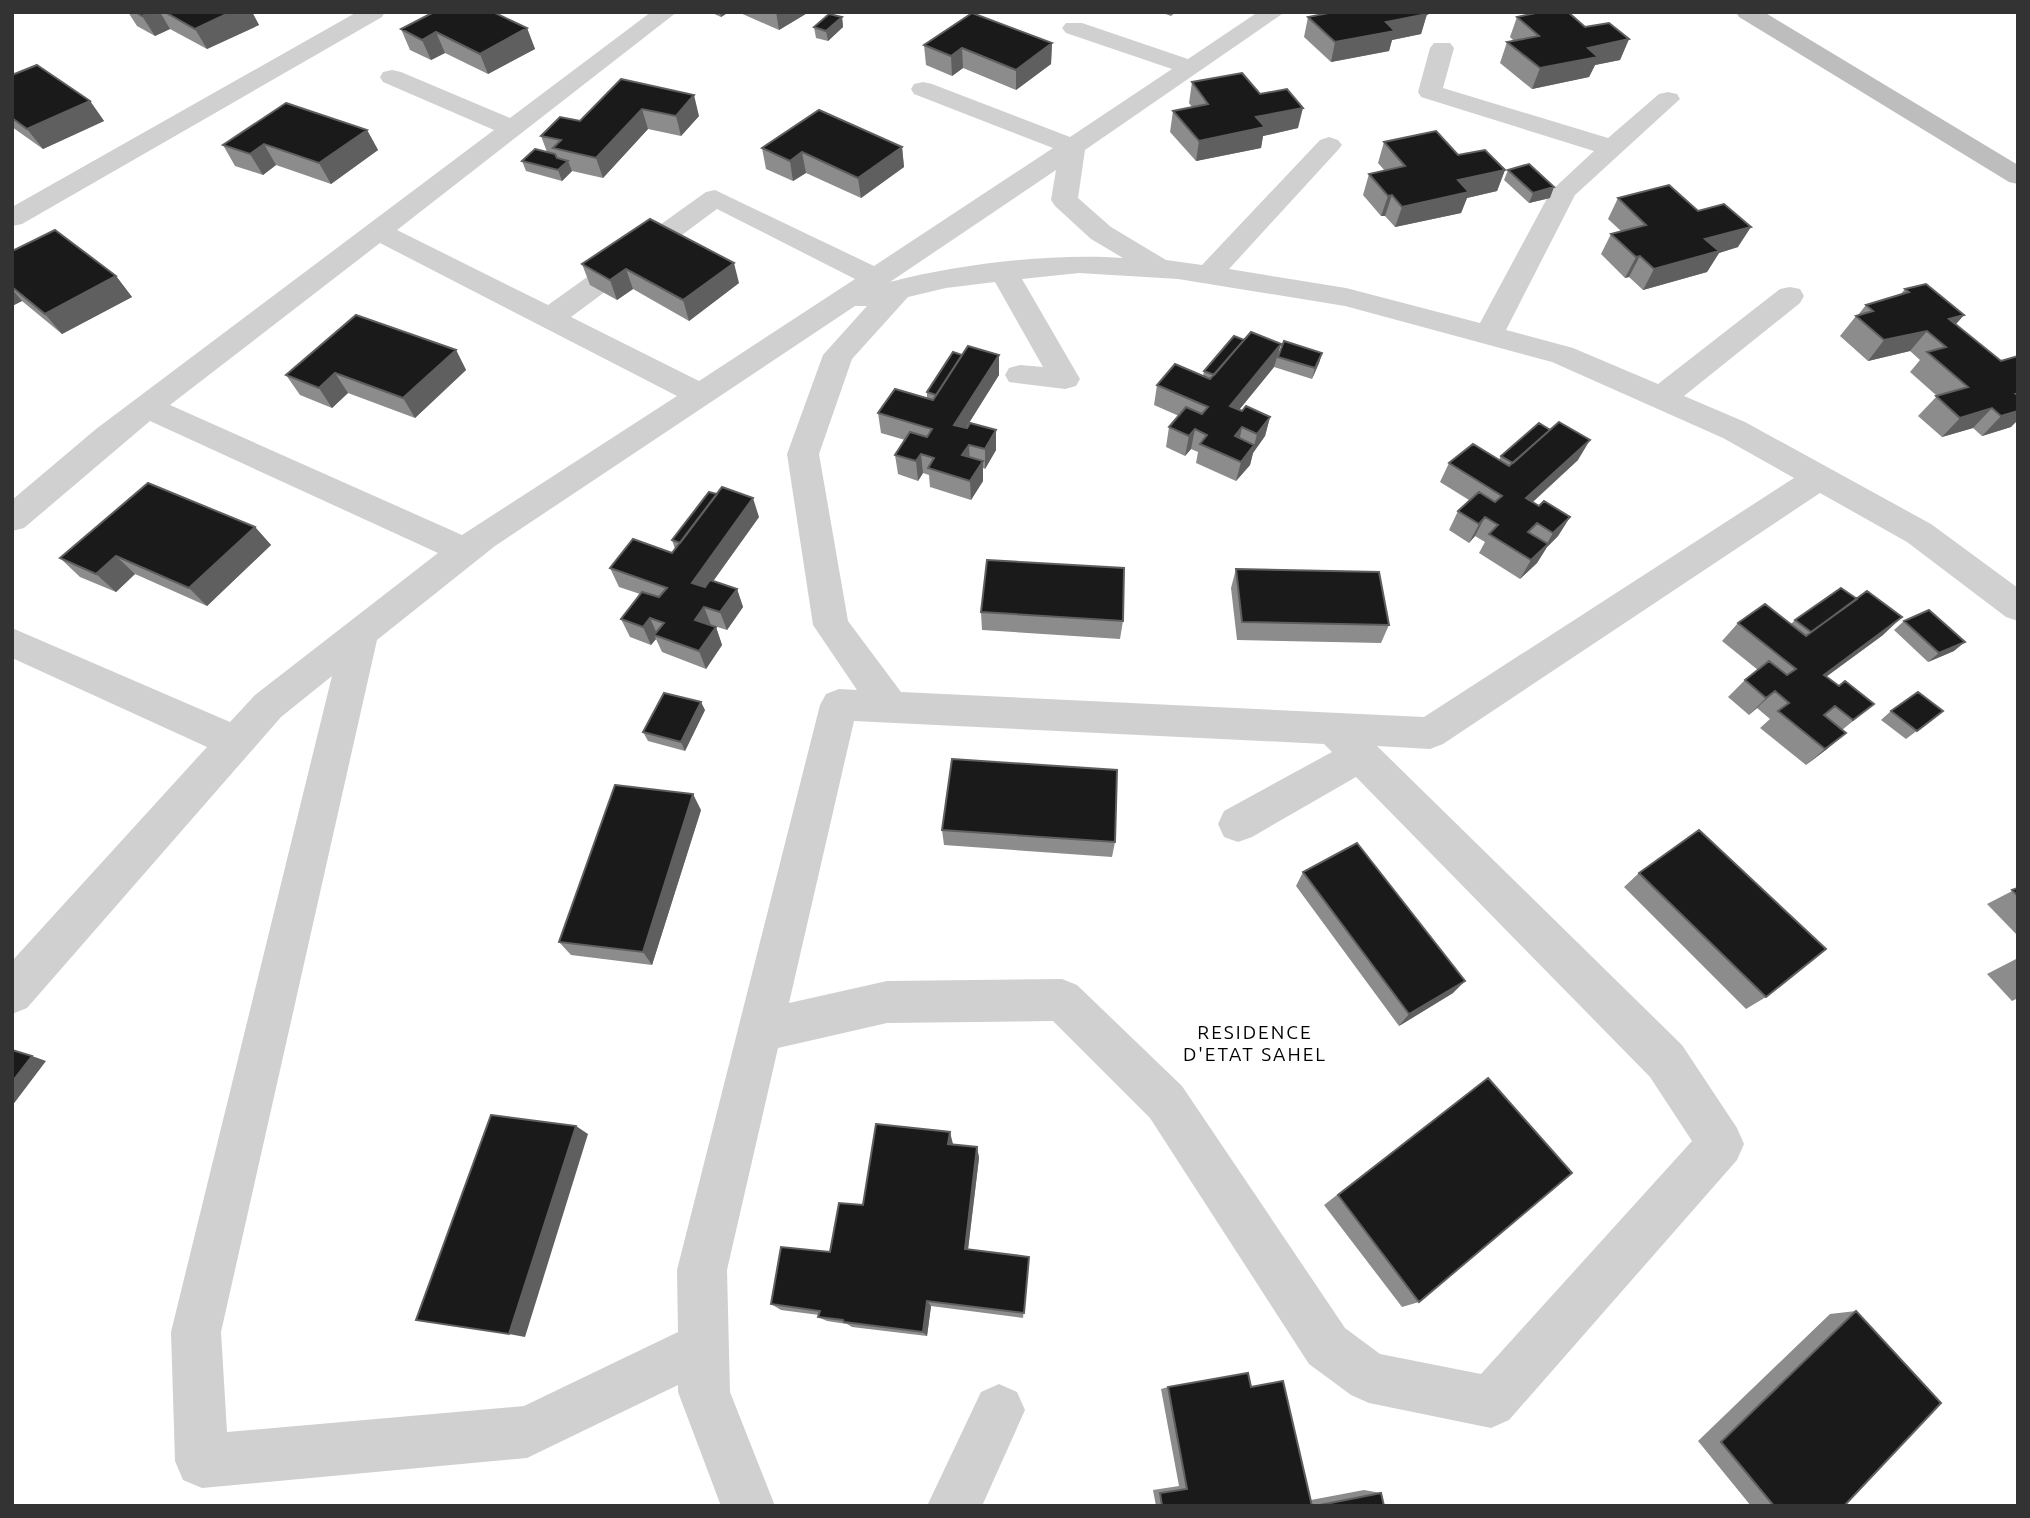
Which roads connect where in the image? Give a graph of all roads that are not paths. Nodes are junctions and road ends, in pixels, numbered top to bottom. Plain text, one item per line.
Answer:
1 (374, 12) edge
2 (666, 12) edge
3 (1273, 12) edge
4 (1747, 12) edge
5 (1074, 28) dead end
6 (1442, 48) dead end
7 (1192, 68) junction
8 (392, 78) dead end
9 (923, 89) dead end
10 (1668, 99) dead end
11 (514, 129) junction
12 (1329, 145) dead end
13 (1073, 147) junction
14 (1613, 148) junction
15 (2018, 176) edge
16 (12, 218) edge
17 (378, 231) junction
18 (1163, 270) junction
19 (1004, 272) junction
20 (1208, 275) junction
21 (888, 284) junction
22 (1790, 296) dead end
23 (550, 318) junction
24 (1489, 335) junction
25 (1020, 375) dead end
26 (701, 395) junction
27 (1661, 398) junction
28 (147, 407) junction
29 (1820, 477) junction
30 (12, 519) edge
31 (465, 551) junction
32 (2018, 607) edge
33 (361, 632) junction
34 (12, 642) edge
35 (890, 707) junction
36 (1346, 742) junction
37 (235, 743) junction
38 (1238, 824) dead end
39 (12, 993) edge
40 (759, 1031) junction
41 (702, 1348) junction
42 (999, 1410) dead end
43 (748, 1506) edge
44 (954, 1506) edge

1 - 16 street
2 - 11 street
3 - 7 street
4 - 15 main road
5 - 7 street
6 - 14 street
7 - 13 street
8 - 11 street
9 - 13 street
10 - 14 street
11 - 17 street
12 - 20 street
13 - 18 street
13 - 21 street
14 - 24 street
17 - 23 street
17 - 28 street
18 - 19 street
18 - 20 street
19 - 21 street
19 - 25 street
20 - 24 street
21 - 23 street
21 - 26 street
21 - 35 street
22 - 27 street
23 - 26 street
24 - 27 street
26 - 31 street
27 - 29 street
28 - 30 street
28 - 31 street
29 - 32 street
29 - 36 street
31 - 33 street
33 - 37 street
33 - 41 street
34 - 37 street
35 - 36 street
35 - 40 street
36 - 38 street
36 - 40 street
37 - 39 street
40 - 41 street
41 - 43 street
42 - 44 street

